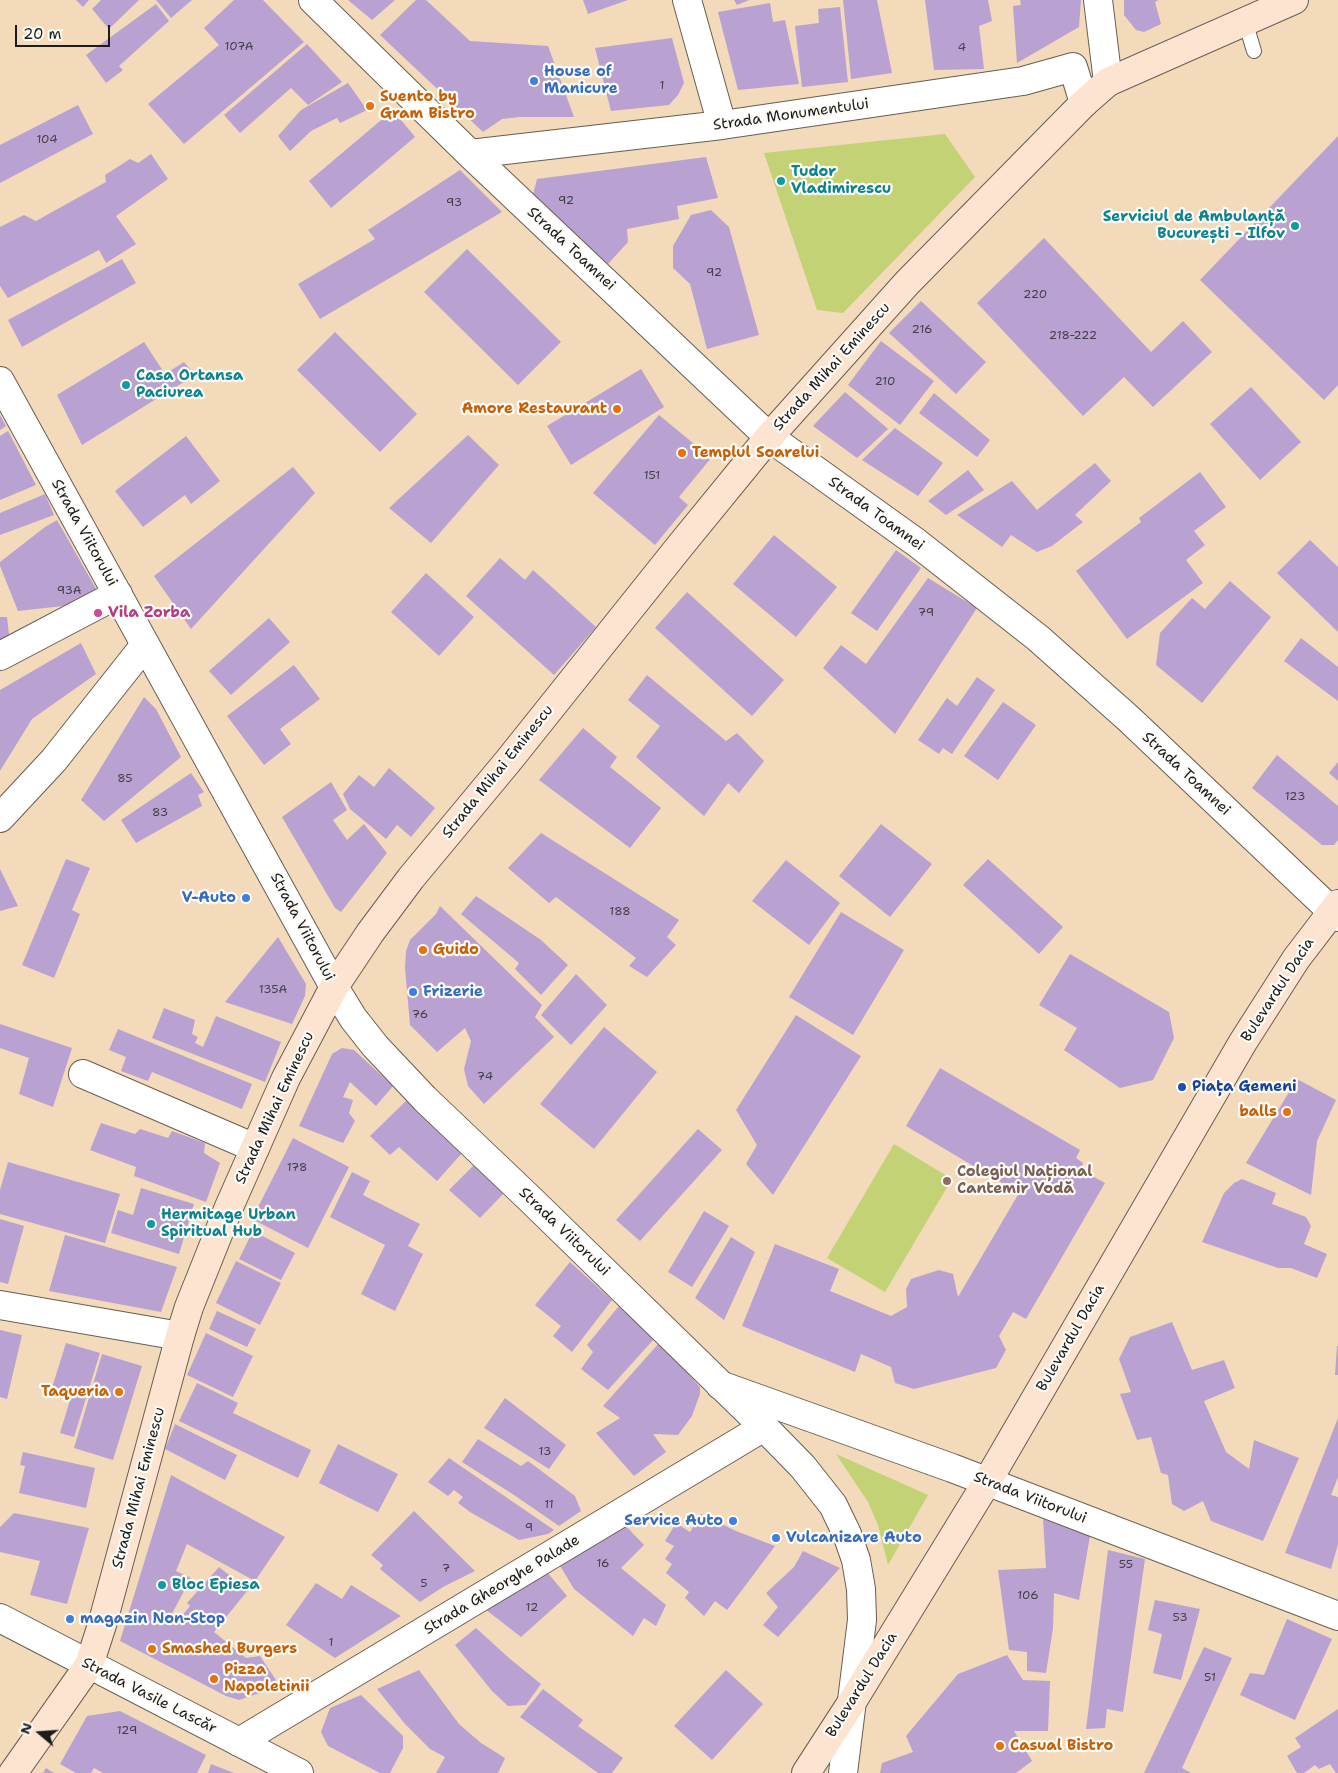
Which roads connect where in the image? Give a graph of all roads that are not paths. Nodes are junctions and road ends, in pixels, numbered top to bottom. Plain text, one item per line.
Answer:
1 (313, 0) edge
2 (687, 0) edge
3 (1098, 0) edge
4 (1294, 0) edge
5 (1245, 21) junction
6 (1104, 51) junction
7 (1254, 51) dead end
8 (1072, 67) junction
9 (1108, 82) junction
10 (1084, 103) junction
11 (722, 125) junction
12 (470, 154) junction
13 (0, 381) edge
14 (770, 437) junction
15 (118, 594) junction
16 (145, 645) junction
17 (0, 656) edge
18 (0, 818) edge
19 (1336, 911) edge
20 (334, 987) junction
21 (83, 1074) dead end
22 (255, 1148) junction
23 (0, 1305) edge
24 (180, 1336) junction
25 (720, 1385) junction
26 (764, 1427) junction
27 (987, 1482) junction
28 (1338, 1616) edge
29 (0, 1618) edge
30 (89, 1665) junction
31 (852, 1702) junction
32 (240, 1742) junction
33 (282, 1769) edge
34 (13, 1773) edge
35 (806, 1773) edge
36 (843, 1773) edge

1 - 12 street, Strada Toamnei
2 - 11 street
3 - 6 street
4 - 5 main road, Strada Mihai Eminescu
5 - 7 lane
5 - 9 main road, Strada Mihai Eminescu
6 - 8 street, Strada Monumentului
6 - 9 street
8 - 10 street
8 - 11 street, Strada Monumentului
9 - 10 main road, Strada Mihai Eminescu
10 - 14 main road, Strada Mihai Eminescu
11 - 12 street, Strada Monumentului
12 - 14 street, Strada Toamnei
13 - 15 street, Strada Viitorului
14 - 19 street, Strada Toamnei
14 - 20 main road, Strada Mihai Eminescu
15 - 16 street, Strada Viitorului
15 - 17 street
16 - 18 street
16 - 20 street, Strada Viitorului
19 - 27 main road, Bulevardul Dacia
20 - 22 main road, Strada Mihai Eminescu
20 - 25 street, Strada Viitorului
21 - 22 street
22 - 24 main road, Strada Mihai Eminescu
23 - 24 street
24 - 30 main road, Strada Mihai Eminescu
25 - 26 street, Strada Viitorului
25 - 27 street, Strada Viitorului
26 - 31 street, Strada Viitorului
26 - 32 street, Strada Gheorghe Palade
27 - 28 street, Strada Viitorului
27 - 31 main road, Bulevardul Dacia
29 - 30 street, Strada Vasile Lascăr
30 - 32 street, Strada Vasile Lascăr
30 - 34 main road, Strada Mihai Eminescu
31 - 35 main road, Bulevardul Dacia
31 - 36 street
32 - 33 street, Strada Vasile Lascăr

